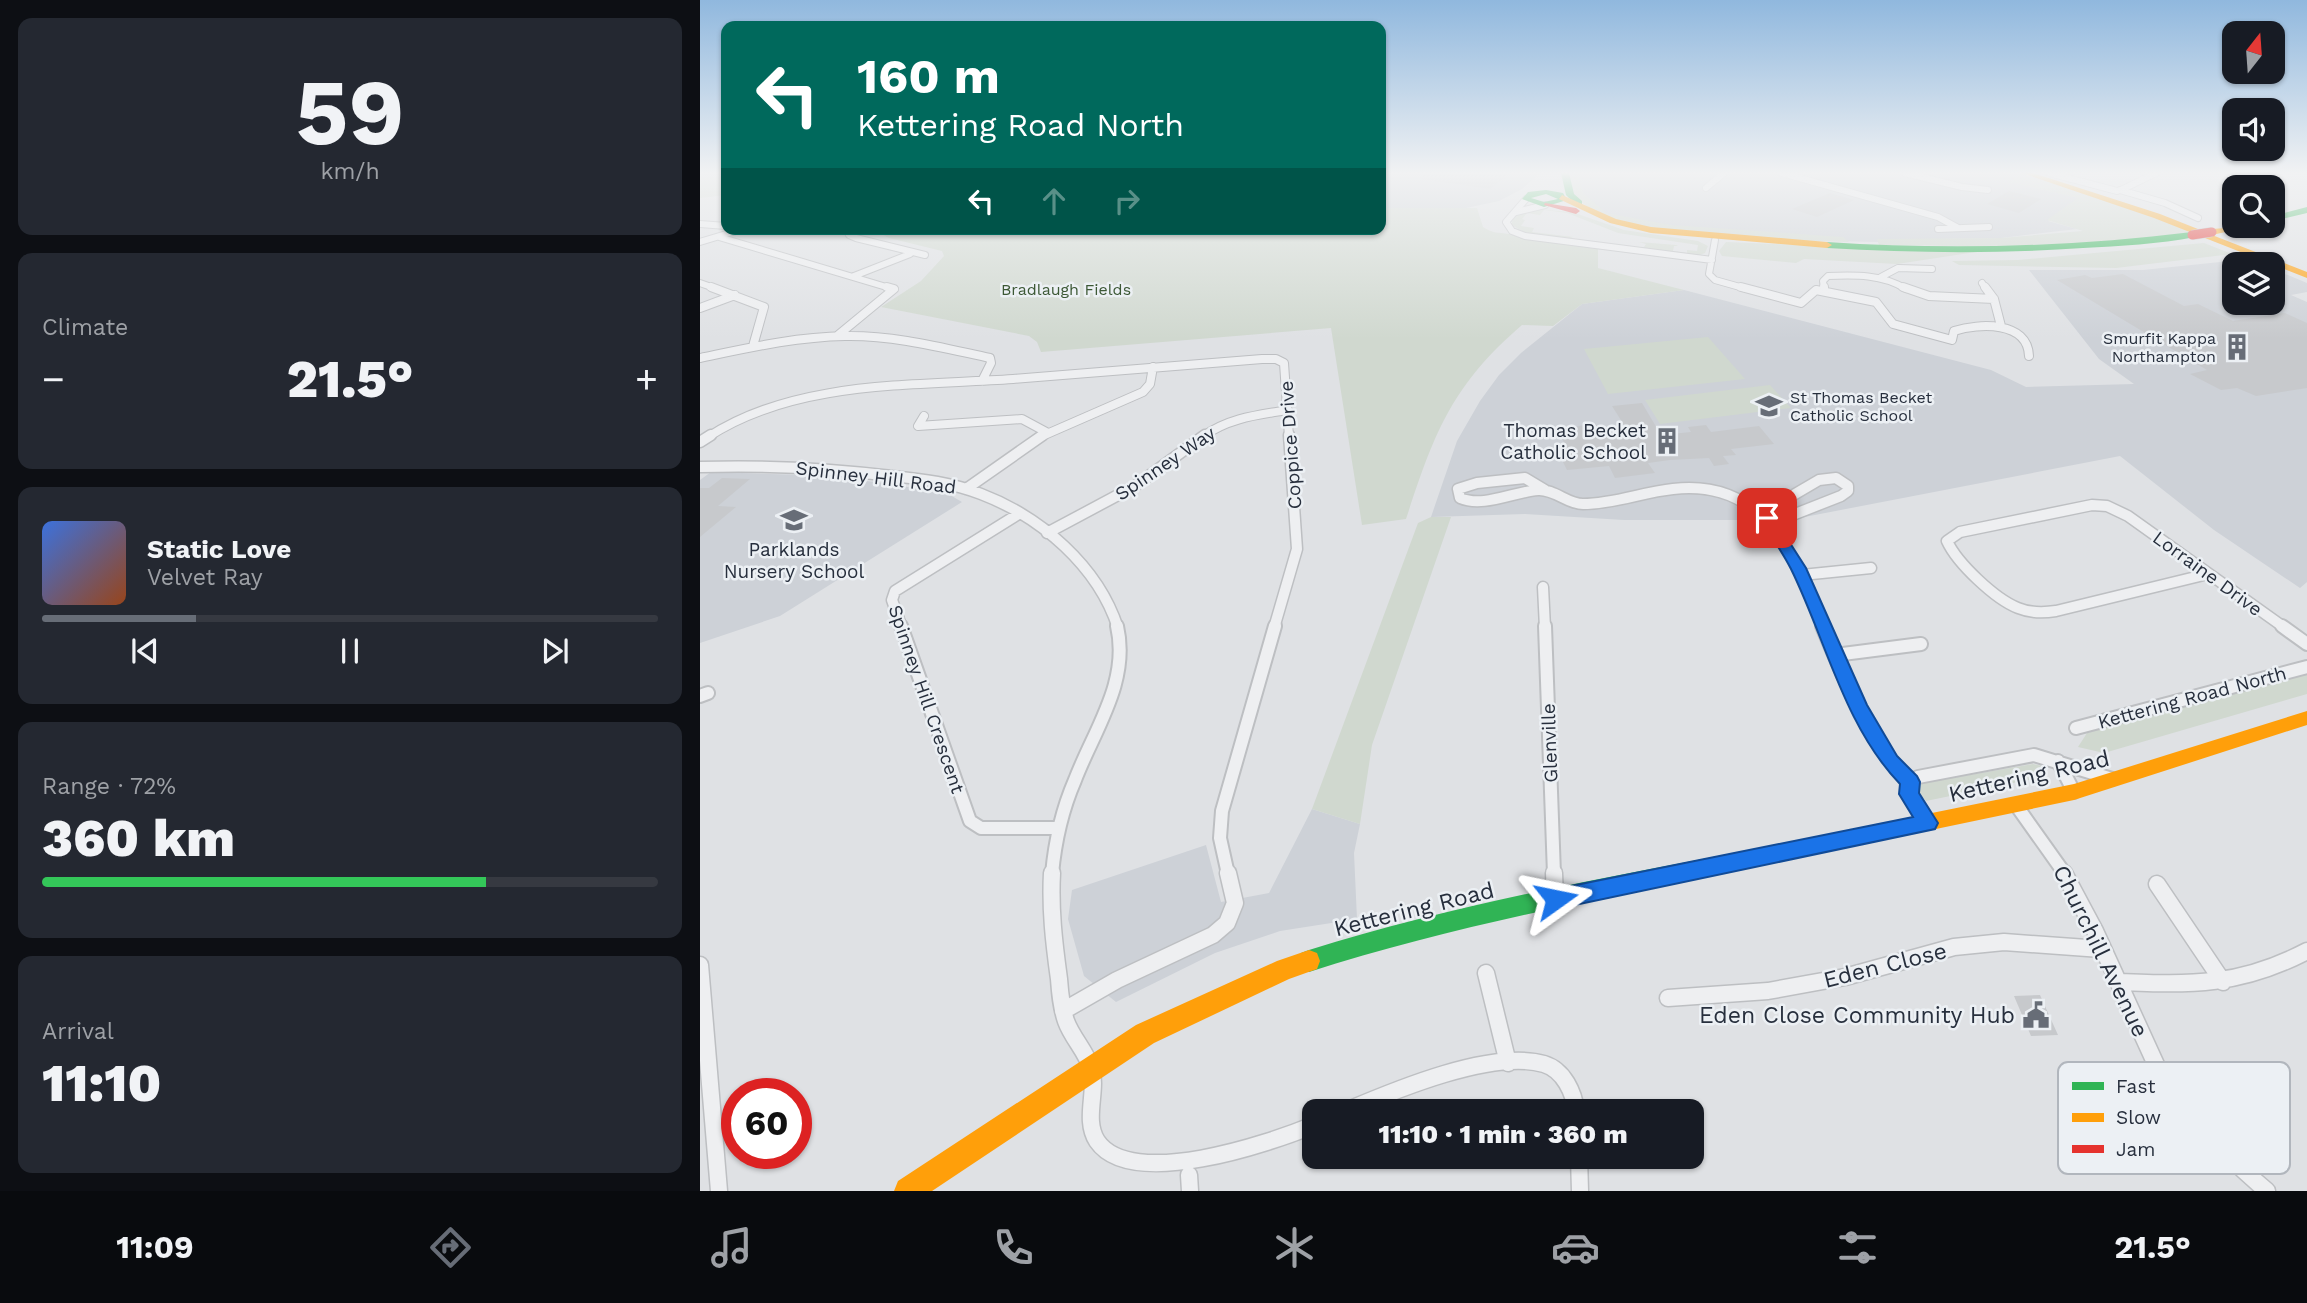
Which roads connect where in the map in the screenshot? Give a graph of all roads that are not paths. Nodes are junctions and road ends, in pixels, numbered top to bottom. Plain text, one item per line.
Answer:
1 (1512, 229) edge
2 (1633, 229) edge
3 (1651, 229) edge
4 (1938, 229) dead end
5 (1958, 229) joint
6 (1971, 229) edge
7 (2199, 229) edge
8 (2222, 230) edge
9 (725, 235) edge
10 (849, 235) edge
11 (719, 237) junction
12 (1715, 240) junction
13 (700, 242) edge
14 (1779, 242) junction
15 (910, 254) junction
16 (925, 255) dead end
17 (1713, 260) junction
18 (1932, 269) dead end
19 (2307, 275) edge
20 (854, 276) junction
21 (1881, 277) junction
22 (700, 283) edge
23 (1982, 283) dead end
24 (1824, 291) junction
25 (735, 295) junction
26 (1994, 299) junction
27 (700, 308) edge
28 (2000, 326) junction
29 (836, 336) junction
30 (753, 346) junction
31 (2029, 356) dead end
32 (700, 358) edge
33 (1153, 367) junction
34 (982, 381) junction
35 (1288, 411) junction
36 (924, 416) dead end
37 (918, 426) junction
38 (1048, 433) junction
39 (910, 437) dead end
40 (700, 442) edge
41 (700, 467) edge
42 (966, 489) junction
43 (1545, 490) junction
44 (1020, 513) junction
45 (1767, 514) junction
46 (1048, 533) junction
47 (1871, 568) dead end
48 (2208, 574) junction
49 (1801, 575) junction
50 (1543, 587) dead end
51 (1921, 644) dead end
52 (2307, 644) edge
53 (1835, 655) junction
54 (2307, 667) edge
55 (2307, 718) edge
56 (2076, 728) dead end
57 (2058, 761) junction
58 (2116, 780) junction
59 (1910, 782) junction
60 (2074, 792) junction
61 (2016, 805) junction
62 (1928, 823) junction
63 (1058, 828) junction
64 (2157, 884) dead end
65 (1556, 899) junction
66 (2101, 948) junction
67 (2305, 956) edge
68 (700, 965) edge
69 (1486, 973) dead end
70 (2118, 982) junction
71 (2223, 982) junction
72 (1668, 998) dead end
73 (1063, 1011) junction
74 (2155, 1062) edge
75 (1508, 1063) junction
76 (1091, 1068) junction
77 (1376, 1099) edge
78 (1573, 1099) edge
79 (1302, 1131) edge
80 (1579, 1169) edge
81 (2248, 1174) edge
82 (1190, 1183) edge
83 (719, 1191) edge
84 (908, 1191) edge
85 (1580, 1191) edge
86 (2267, 1191) edge

1 - 17 street
2 - 12 main road
3 - 14 main road
4 - 5 street
5 - 6 street
7 - 19 main road
8 - 14 main road, bridge
9 - 11 street
10 - 15 street
11 - 13 street
11 - 20 street
12 - 14 main road
12 - 17 street
15 - 16 street
15 - 20 street
17 - 24 street
18 - 21 street
20 - 29 street
21 - 24 street
21 - 26 street
22 - 25 street
23 - 26 street
24 - 28 street
25 - 27 street
25 - 30 street
26 - 28 street
28 - 31 street
29 - 30 street
29 - 34 street
30 - 32 street
33 - 34 street, Coppice Drive
33 - 35 street, Coppice Drive
33 - 38 street
34 - 40 street, Coppice Drive
35 - 46 street, Spinney Way
35 - 73 street, Coppice Drive
36 - 37 street
37 - 38 street
37 - 39 street
38 - 42 street
41 - 42 street, Spinney Hill Road
42 - 44 street, Spinney Hill Road
43 - 43 street
43 - 45 street
44 - 46 street, Spinney Hill Road
44 - 63 street, Spinney Hill Crescent
45 - 45 street
45 - 49 street
46 - 63 street, Spinney Hill Road
47 - 49 street
48 - 48 street, Lorraine Drive
48 - 52 street, Lorraine Drive
49 - 53 street
50 - 65 street, Glenville
51 - 53 street
53 - 59 street
54 - 56 street, Kettering Road North
55 - 58 main road, Kettering Road
57 - 58 street
57 - 59 street
57 - 60 street
58 - 60 main road, Kettering Road
59 - 62 street
60 - 61 main road, Kettering Road
61 - 62 main road, Kettering Road
61 - 66 street, Churchill Avenue
62 - 65 main road, Kettering Road
63 - 73 street, Spinney Hill Road
64 - 71 street
65 - 76 main road, Kettering Road
66 - 70 street, Churchill Avenue
66 - 72 street, Eden Close
67 - 71 street
68 - 83 street
69 - 75 street
70 - 71 street
70 - 74 street, Churchill Avenue
73 - 76 street, Spinney Hill Road
75 - 77 street
75 - 78 street
76 - 82 street
76 - 84 main road, Kettering Road
79 - 82 street
80 - 85 street
81 - 86 street, Churchill Avenue

